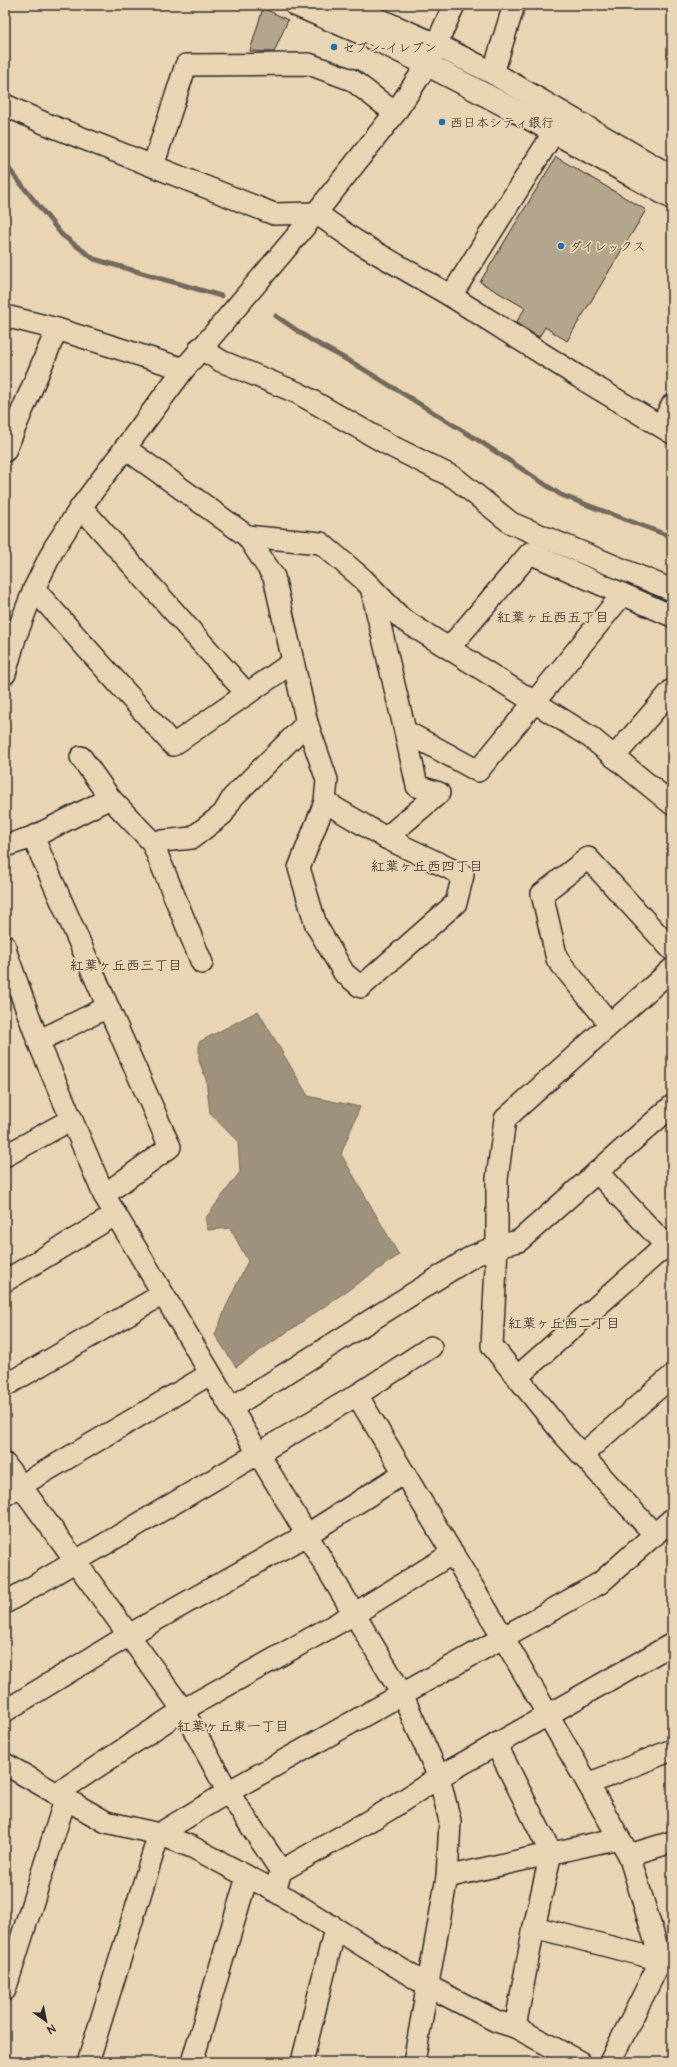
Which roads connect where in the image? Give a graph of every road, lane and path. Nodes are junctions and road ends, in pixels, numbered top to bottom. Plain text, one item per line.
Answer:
1 (296, 5) edge
2 (345, 5) edge
3 (454, 5) edge
4 (514, 5) edge
5 (437, 45) junction
6 (427, 65) junction
7 (493, 73) junction
8 (5, 105) edge
9 (395, 113) junction
10 (554, 132) junction
11 (153, 166) junction
12 (672, 177) edge
13 (672, 198) edge
14 (316, 213) junction
15 (451, 296) junction
16 (5, 316) edge
17 (57, 329) junction
18 (200, 348) junction
19 (184, 369) junction
20 (672, 405) edge
21 (666, 429) edge
22 (125, 448) junction
23 (5, 451) edge
24 (81, 507) junction
25 (246, 536) junction
26 (371, 587) junction
27 (34, 590) junction
28 (672, 590) edge
29 (622, 595) junction
30 (672, 616) edge
31 (10, 634) edge
32 (449, 648) junction
33 (293, 662) junction
34 (5, 674) edge
35 (672, 690) edge
36 (247, 694) junction
37 (534, 702) junction
38 (307, 723) junction
39 (405, 731) junction
40 (614, 757) junction
41 (81, 758) dead end
42 (110, 798) junction
43 (325, 802) junction
44 (672, 804) edge
45 (33, 837) junction
46 (386, 838) junction
47 (152, 842) junction
48 (5, 846) edge
49 (5, 946) edge
50 (672, 950) edge
51 (202, 963) dead end
52 (672, 969) edge
53 (108, 1007) junction
54 (610, 1024) junction
55 (38, 1042) junction
56 (672, 1106) edge
57 (72, 1119) junction
58 (7, 1152) edge
59 (597, 1172) junction
60 (104, 1195) junction
61 (116, 1215) junction
62 (497, 1246) junction
63 (670, 1246) edge
64 (5, 1281) edge
65 (163, 1294) junction
66 (431, 1346) dead end
67 (210, 1374) junction
68 (672, 1376) edge
69 (517, 1377) junction
70 (5, 1386) edge
71 (357, 1395) junction
72 (230, 1408) junction
73 (258, 1454) junction
74 (582, 1455) junction
75 (5, 1464) edge
76 (404, 1473) junction
77 (13, 1491) edge
78 (667, 1527) edge
79 (308, 1534) junction
80 (453, 1553) junction
81 (76, 1560) junction
82 (5, 1603) edge
83 (354, 1614) junction
84 (129, 1635) junction
85 (503, 1637) junction
86 (672, 1644) edge
87 (402, 1694) junction
88 (183, 1710) junction
89 (5, 1711) edge
90 (548, 1714) junction
91 (496, 1744) junction
92 (672, 1750) edge
93 (5, 1764) edge
94 (439, 1777) junction
95 (588, 1784) junction
96 (228, 1792) junction
97 (60, 1797) junction
98 (159, 1834) junction
99 (672, 1842) edge
100 (624, 1846) junction
101 (551, 1853) junction
102 (247, 1877) junction
103 (447, 1877) junction
104 (278, 1881) junction
105 (534, 1927) junction
106 (335, 1929) junction
107 (667, 1959) edge
108 (428, 1986) junction
109 (5, 1990) edge
110 (515, 2027) junction
111 (88, 2062) edge
112 (192, 2062) edge
113 (302, 2062) edge
114 (414, 2062) edge
115 (580, 2062) edge
116 (610, 2062) edge

1 - 6 main road
2 - 5 main road
3 - 5 street
4 - 7 street
5 - 6 street
5 - 7 main road
6 - 9 street
6 - 10 main road
7 - 12 main road
8 - 11 street
9 - 11 street
9 - 14 street
10 - 13 main road
10 - 15 street
11 - 14 street
14 - 15 street
14 - 18 street
15 - 21 street
16 - 17 street
17 - 19 street
17 - 23 street
18 - 19 street
18 - 28 street
19 - 22 street
20 - 21 street
22 - 24 street
22 - 25 street
24 - 27 street
24 - 36 street
25 - 26 street
25 - 33 street
26 - 32 street
26 - 39 street
27 - 31 street
27 - 36 street
29 - 30 street
29 - 32 street
29 - 37 street
31 - 34 street
32 - 37 street
33 - 36 street
33 - 38 street
35 - 40 street
37 - 39 street
37 - 40 street
38 - 43 street
38 - 47 street
39 - 46 street
40 - 44 street
41 - 42 street
42 - 45 street
42 - 47 street
43 - 46 street
43 - 46 street
45 - 48 street
45 - 53 street
47 - 51 street
49 - 55 street
50 - 54 street
52 - 54 street
53 - 55 street
53 - 60 street
54 - 62 street
55 - 57 street
56 - 59 street
57 - 58 street
57 - 60 street
59 - 62 street
59 - 63 street
60 - 61 street
61 - 64 street
61 - 65 street
62 - 69 street
62 - 72 street
63 - 69 street
65 - 67 street
65 - 70 street
66 - 71 street
67 - 72 street
67 - 77 street
68 - 74 street
69 - 74 street
71 - 73 street
71 - 76 street
72 - 73 street
73 - 79 street
73 - 81 street
74 - 78 street
75 - 77 street
76 - 79 street
76 - 80 street
77 - 81 street
78 - 85 street
79 - 83 street
79 - 84 street
80 - 83 street
80 - 85 street
81 - 82 street
81 - 84 street
83 - 87 street
83 - 88 street
84 - 88 street
84 - 89 street
85 - 87 street
85 - 90 street
86 - 90 street
87 - 94 street
87 - 96 street
88 - 96 street
88 - 97 street
90 - 91 street
90 - 95 street
91 - 94 street
91 - 101 street
92 - 95 street
93 - 97 street
94 - 103 street
94 - 104 street
95 - 100 street
96 - 98 street
96 - 104 street
97 - 98 street
97 - 109 street
98 - 102 street
98 - 111 street
99 - 100 street
100 - 101 street
100 - 107 street
101 - 103 street
101 - 105 street
102 - 104 street
102 - 112 street
103 - 108 street
104 - 106 street
105 - 107 street
105 - 110 street
106 - 108 street
106 - 113 street
107 - 116 street
108 - 110 street
108 - 114 street
110 - 115 street

